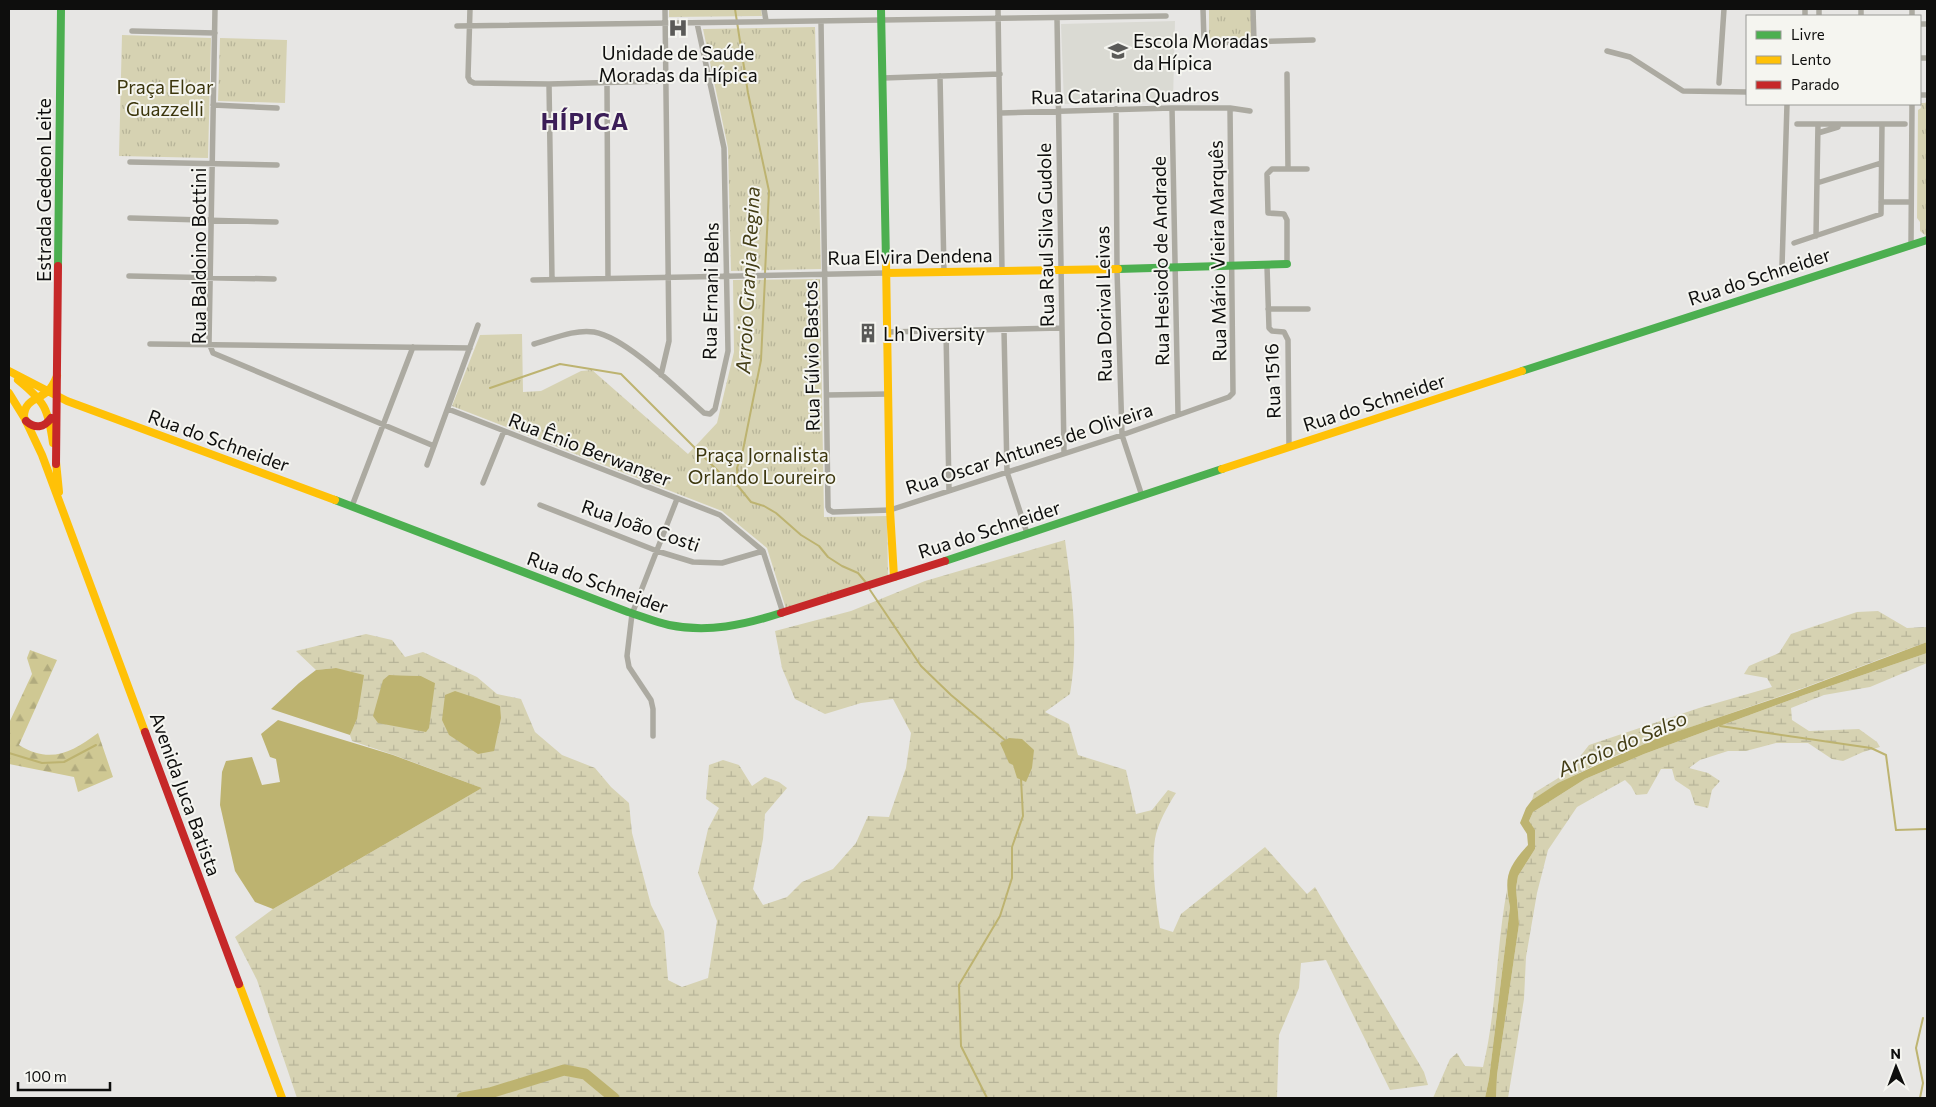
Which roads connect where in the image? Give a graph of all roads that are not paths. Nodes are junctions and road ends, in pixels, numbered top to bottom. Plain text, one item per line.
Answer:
1 (61, 9) edge
2 (215, 9) edge
3 (470, 9) edge
4 (665, 9) edge
5 (764, 9) edge
6 (881, 9) edge
7 (998, 9) edge
8 (1202, 9) edge
9 (1253, 9) edge
10 (1724, 9) edge
11 (1144, 12) edge
12 (1166, 16) dead end
13 (998, 18) junction
14 (1057, 18) junction
15 (882, 20) junction
16 (766, 21) junction
17 (821, 21) junction
18 (696, 23) junction
19 (666, 24) junction
20 (457, 26) dead end
21 (469, 26) junction
22 (132, 31) dead end
23 (215, 33) junction
24 (1313, 40) dead end
25 (1254, 42) junction
26 (1607, 51) dead end
27 (1000, 74) junction
28 (1287, 74) dead end
29 (940, 76) junction
30 (883, 78) junction
31 (666, 81) junction
32 (607, 83) junction
33 (1719, 83) dead end
34 (549, 84) junction
35 (1746, 92) edge
36 (213, 105) junction
37 (1787, 105) edge
38 (1912, 105) edge
39 (277, 108) dead end
40 (1172, 108) junction
41 (1230, 108) junction
42 (1116, 109) junction
43 (1058, 111) junction
44 (1250, 111) dead end
45 (1001, 113) junction
46 (1797, 124) dead end
47 (1818, 124) junction
48 (1838, 124) junction
49 (1882, 124) junction
50 (1905, 124) dead end
51 (1818, 133) junction
52 (130, 162) dead end
53 (212, 162) junction
54 (1881, 163) junction
55 (277, 165) dead end
56 (1307, 168) dead end
57 (1288, 169) junction
58 (1817, 183) junction
59 (1881, 202) junction
60 (1911, 202) junction
61 (130, 218) dead end
62 (211, 219) junction
63 (276, 222) dead end
64 (1816, 236) junction
65 (1927, 240) edge
66 (1794, 243) dead end
67 (1911, 245) junction
68 (1288, 264) joint
69 (1267, 266) junction
70 (1782, 266) dead end
71 (1233, 267) junction
72 (1174, 268) junction
73 (1117, 270) junction
74 (1002, 271) junction
75 (1060, 271) junction
76 (944, 272) junction
77 (886, 273) junction
78 (825, 274) junction
79 (129, 276) dead end
80 (727, 276) junction
81 (210, 277) junction
82 (668, 277) junction
83 (274, 278) dead end
84 (608, 278) junction
85 (552, 279) junction
86 (533, 280) dead end
87 (1268, 309) junction
88 (1308, 309) dead end
89 (478, 325) dead end
90 (1061, 328) junction
91 (1004, 330) junction
92 (946, 331) junction
93 (887, 332) junction
94 (209, 343) junction
95 (150, 344) dead end
96 (534, 344) dead end
97 (414, 347) junction
98 (470, 348) junction
99 (9, 371) edge
100 (58, 372) junction
101 (661, 374) junction
102 (48, 391) junction
103 (9, 393) edge
104 (1234, 393) joint
105 (888, 394) junction
106 (827, 395) junction
107 (39, 396) junction
108 (58, 396) junction
109 (67, 401) junction
110 (57, 408) junction
111 (448, 409) junction
112 (1178, 414) junction
113 (25, 419) junction
114 (49, 421) junction
115 (383, 425) junction
116 (504, 431) junction
117 (1122, 434) junction
118 (434, 446) junction
119 (1289, 447) junction
120 (1064, 452) junction
121 (56, 464) junction
122 (427, 465) dead end
123 (1006, 472) junction
124 (483, 483) dead end
125 (949, 490) junction
126 (1142, 496) junction
127 (676, 498) junction
128 (60, 502) junction
129 (540, 505) dead end
130 (352, 506) junction
131 (829, 510) joint
132 (890, 510) junction
133 (1027, 534) junction
134 (656, 551) junction
135 (763, 551) junction
136 (894, 577) junction
137 (783, 613) junction
138 (632, 614) junction
139 (653, 736) dead end
140 (282, 1098) edge

1 - 100 street, Estrada Gedeon Leite
2 - 23 street, Rua Baldoino Bottini
3 - 21 street
4 - 19 street
5 - 16 street
6 - 15 street
7 - 13 street
8 - 25 street
9 - 25 street
10 - 33 street
11 - 12 street
11 - 14 street
13 - 14 street
13 - 15 street
13 - 27 street
14 - 43 street, Rua Raul Silva Gudole
15 - 17 street
15 - 30 street
16 - 17 street
16 - 18 street
17 - 78 street, Rua Fúlvio Bastos
18 - 19 street
18 - 80 street, Rua Ernani Behs
19 - 21 street
19 - 31 street
20 - 21 street
21 - 34 street
22 - 23 street
23 - 36 street, Rua Baldoino Bottini
24 - 25 street
26 - 35 street
27 - 29 street
27 - 45 street
28 - 57 street
29 - 30 street
29 - 76 street
30 - 77 street
31 - 32 street
31 - 82 street
32 - 34 street
32 - 84 street
34 - 85 street
36 - 39 street
36 - 53 street, Rua Baldoino Bottini
37 - 70 street
38 - 60 street
40 - 41 street, Rua Catarina Quadros
40 - 42 street, Rua Catarina Quadros
40 - 72 street, Rua Hesiodo de Andrade
41 - 44 street, Rua Catarina Quadros
41 - 71 street, Rua Mário Vieira Marquês
42 - 43 street, Rua Catarina Quadros
42 - 73 street, Rua Dorival Leivas
43 - 45 street, Rua Catarina Quadros
43 - 75 street, Rua Raul Silva Gudole
45 - 74 street
46 - 47 street
47 - 48 street
47 - 51 street
48 - 49 street
48 - 51 street
49 - 50 street
49 - 54 street
51 - 58 street
52 - 53 street
53 - 55 street
53 - 62 street, Rua Baldoino Bottini
54 - 58 street
54 - 59 street
56 - 57 street
57 - 68 street
58 - 64 street
59 - 60 street
59 - 64 street
60 - 67 street
61 - 62 street
62 - 63 street
62 - 81 street, Rua Baldoino Bottini
64 - 66 street
65 - 67 street, Rua do Schneider
67 - 119 street, Rua do Schneider
68 - 69 street, Rua Elvira Dendena
69 - 71 street, Rua Elvira Dendena
69 - 87 street, Rua 1516
71 - 72 street, Rua Elvira Dendena
71 - 104 street, Rua Mário Vieira Marquês
72 - 73 street, Rua Elvira Dendena
72 - 112 street, Rua Hesiodo de Andrade
73 - 75 street, Rua Elvira Dendena
73 - 117 street, Rua Dorival Leivas
74 - 75 street, Rua Elvira Dendena
74 - 76 street, Rua Elvira Dendena
75 - 90 street, Rua Raul Silva Gudole
76 - 77 street, Rua Elvira Dendena
77 - 78 street, Rua Elvira Dendena
77 - 93 street
78 - 80 street, Rua Elvira Dendena
78 - 106 street, Rua Fúlvio Bastos
79 - 81 street
80 - 82 street, Rua Elvira Dendena
80 - 101 street, Rua Ernani Behs
81 - 83 street
81 - 94 street, Rua Baldoino Bottini
82 - 84 street, Rua Elvira Dendena
82 - 101 street
84 - 85 street, Rua Elvira Dendena
85 - 86 street, Rua Elvira Dendena
87 - 88 street
87 - 119 street, Rua 1516
89 - 98 street
90 - 91 street
90 - 120 street, Rua Raul Silva Gudole
91 - 92 street
91 - 123 street
92 - 93 street
92 - 125 street
93 - 105 street
94 - 95 street
94 - 97 street
94 - 115 street, Rua Baldoino Bottini
96 - 101 street, Rua Ernani Behs
97 - 98 street
97 - 115 street
98 - 111 street
99 - 102 street, Avenida Juca Batista
99 - 107 street, Avenida Juca Batista
100 - 102 street, Estrada Gedeon Leite
100 - 108 street, Estrada Gedeon Leite
102 - 107 street
102 - 108 street, Rua do Schneider
103 - 113 street, Avenida Juca Batista
104 - 112 street, Rua Oscar Antunes de Oliveira
105 - 106 street
105 - 132 street
106 - 131 street, Rua Fúlvio Bastos
107 - 113 street
107 - 114 street, Avenida Juca Batista
108 - 109 street, Rua do Schneider
108 - 110 street, Estrada Gedeon Leite
109 - 110 street
109 - 130 street, Rua do Schneider
110 - 114 street
110 - 121 street, Avenida Juca Batista
111 - 116 street, Rua Ênio Berwanger
111 - 118 street
112 - 117 street, Rua Oscar Antunes de Oliveira
113 - 114 street
113 - 128 street, Avenida Juca Batista
114 - 121 street, Avenida Juca Batista
115 - 118 street, Rua Baldoino Bottini
115 - 130 street
116 - 124 street
116 - 127 street, Rua Ênio Berwanger
117 - 120 street, Rua Oscar Antunes de Oliveira
117 - 126 street, Rua Dorival Leivas
118 - 122 street
119 - 126 street, Rua do Schneider
120 - 123 street, Rua Oscar Antunes de Oliveira
121 - 128 street, Avenida Juca Batista
123 - 125 street, Rua Oscar Antunes de Oliveira
123 - 133 street
125 - 132 street, Rua Oscar Antunes de Oliveira
126 - 133 street, Rua do Schneider
127 - 134 street
127 - 135 street, Rua Ênio Berwanger
128 - 140 street, Avenida Juca Batista
129 - 134 street, Rua João Costi
130 - 138 street, Rua do Schneider
131 - 132 street, Rua Oscar Antunes de Oliveira
132 - 136 street
133 - 136 street, Rua do Schneider
134 - 135 street, Rua João Costi
134 - 138 street
135 - 137 street
136 - 137 street, Rua do Schneider
137 - 138 street, Rua do Schneider
138 - 139 street

